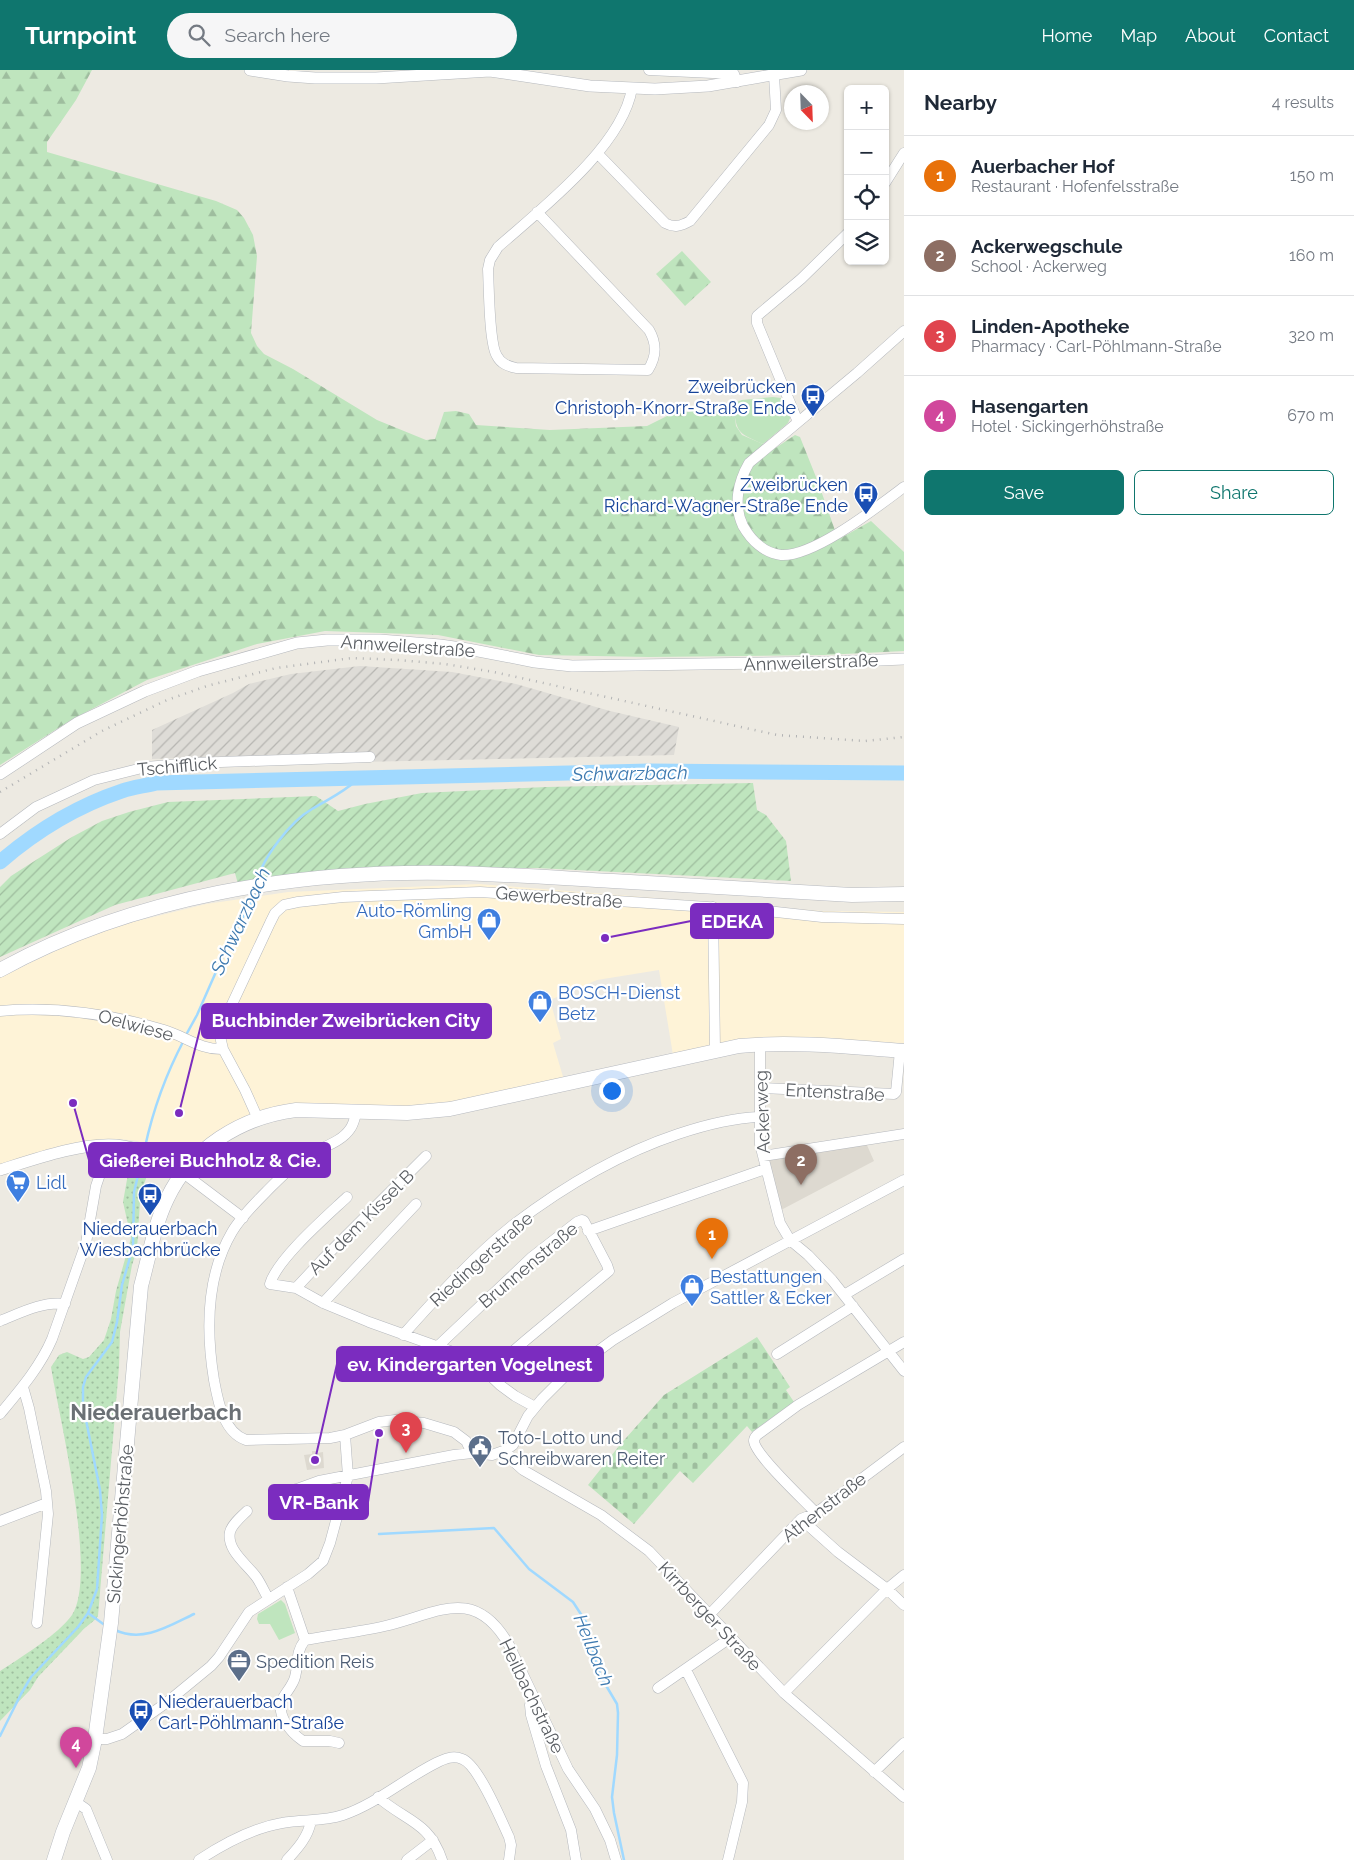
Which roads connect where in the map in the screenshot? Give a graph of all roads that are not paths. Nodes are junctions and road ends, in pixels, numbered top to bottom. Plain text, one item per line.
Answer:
1 (250, 70) edge
2 (649, 70) edge
3 (801, 70) edge
4 (462, 71) edge
5 (508, 71) edge
6 (700, 71) edge
7 (779, 73) edge
8 (737, 82) junction
9 (632, 88) junction
10 (904, 153) edge
11 (598, 154) junction
12 (889, 177) edge
13 (537, 212) junction
14 (844, 237) edge
15 (904, 331) edge
16 (798, 422) junction
17 (904, 487) edge
18 (904, 659) edge
19 (370, 757) dead end
20 (0, 774) edge
21 (0, 834) edge
22 (904, 894) edge
23 (713, 907) junction
24 (904, 918) edge
25 (0, 970) edge
26 (0, 1011) edge
27 (760, 1044) junction
28 (222, 1049) junction
29 (715, 1050) junction
30 (902, 1051) edge
31 (760, 1088) junction
32 (356, 1111) junction
33 (759, 1117) junction
34 (258, 1119) junction
35 (904, 1134) edge
36 (110, 1145) junction
37 (426, 1156) dead end
38 (763, 1156) junction
39 (765, 1169) junction
40 (0, 1170) edge
41 (182, 1172) junction
42 (904, 1180) edge
43 (347, 1197) dead end
44 (416, 1204) dead end
45 (242, 1218) junction
46 (588, 1230) junction
47 (790, 1240) junction
48 (904, 1259) edge
49 (296, 1288) junction
50 (844, 1295) junction
51 (323, 1303) junction
52 (65, 1304) junction
53 (853, 1306) junction
54 (0, 1321) edge
55 (403, 1335) junction
56 (904, 1342) edge
57 (437, 1347) junction
58 (889, 1351) junction
59 (776, 1354) dead end
60 (904, 1370) edge
61 (488, 1373) junction
62 (22, 1386) junction
63 (535, 1407) junction
64 (0, 1414) edge
65 (345, 1435) junction
66 (904, 1447) edge
67 (506, 1450) junction
68 (472, 1453) junction
69 (348, 1476) junction
70 (278, 1493) dead end
71 (47, 1504) junction
72 (247, 1511) dead end
73 (816, 1512) junction
74 (801, 1519) junction
75 (0, 1521) edge
76 (904, 1575) edge
77 (287, 1587) junction
78 (887, 1588) junction
79 (268, 1598) junction
80 (904, 1605) edge
81 (709, 1615) junction
82 (37, 1623) dead end
83 (730, 1638) junction
84 (305, 1640) junction
85 (686, 1670) junction
86 (658, 1688) dead end
87 (784, 1693) junction
88 (532, 1696) junction
89 (95, 1739) junction
90 (339, 1743) dead end
91 (904, 1743) edge
92 (874, 1772) junction
93 (378, 1797) junction
94 (904, 1797) edge
95 (76, 1802) junction
96 (311, 1821) junction
97 (433, 1840) junction
98 (54, 1860) edge
99 (107, 1860) edge
100 (199, 1860) edge
101 (287, 1860) edge
102 (407, 1860) edge
103 (442, 1860) edge
104 (509, 1860) edge
105 (576, 1860) edge
106 (616, 1860) edge
107 (728, 1860) edge

1 - 4 street
2 - 6 street
3 - 7 street
4 - 5 street
5 - 9 street
6 - 8 street
7 - 8 street
7 - 11 street
8 - 9 street
9 - 11 street
10 - 12 street
11 - 13 street
13 - 13 street
14 - 16 street
15 - 16 street
16 - 17 street
18 - 20 street, Annweilerstraße
19 - 21 street, Tschifflick
22 - 25 main road
23 - 24 street, Gewerbestraße
23 - 28 street, Gewerbestraße
23 - 29 street
26 - 28 street, Oelwiese
27 - 29 main road, Sickingerhöhstraße
27 - 30 main road, Sickingerhöhstraße
27 - 31 street, Ackerweg
28 - 34 street
29 - 32 main road, Sickingerhöhstraße
30 - 31 street, Entenstraße
31 - 33 street, Ackerweg
32 - 34 main road, Sickingerhöhstraße
32 - 45 street
33 - 38 street, Ackerweg
33 - 55 street, Riedingerstraße
34 - 41 main road, Sickingerhöhstraße
35 - 38 street
36 - 40 street
36 - 41 street
36 - 52 street
37 - 49 street, Auf dem Kissel B
38 - 39 street, Ackerweg
39 - 46 street, Brunnenstraße
39 - 47 street, Ackerweg
41 - 45 street
41 - 89 main road, Sickingerhöhstraße
42 - 47 street
43 - 49 street
44 - 51 street
45 - 65 street
46 - 57 street, Brunnenstraße
46 - 61 street
47 - 50 street, Ackerweg
47 - 63 street
48 - 50 street
49 - 51 street
50 - 53 street, Ackerweg
51 - 55 street
52 - 54 street
52 - 62 street
53 - 58 street, Ackerweg
53 - 59 street
55 - 57 street
56 - 58 street
57 - 61 street
58 - 60 street, Ackerweg
58 - 73 street
61 - 63 street
62 - 64 street
62 - 71 street
63 - 67 street
65 - 68 street
65 - 69 street
66 - 73 street, Athenstraße
67 - 68 street
67 - 81 street, Kirrberger Straße
68 - 69 street
69 - 70 street
69 - 77 street
71 - 75 street
71 - 82 street
72 - 79 street
73 - 74 street, Athenstraße
74 - 78 street
74 - 81 street, Athenstraße
76 - 78 street
77 - 79 street
77 - 84 street
78 - 80 street
78 - 87 street
79 - 89 street
81 - 83 street, Kirrberger Straße
83 - 85 street
83 - 87 street, Kirrberger Straße
84 - 88 street, Heilbachstraße
84 - 90 street
85 - 86 street
85 - 107 street
87 - 92 street, Kirrberger Straße
88 - 105 street
88 - 106 street, Heilbachstraße
89 - 95 main road, Sickingerhöhstraße
91 - 92 street
92 - 94 street, Kirrberger Straße
93 - 96 street
93 - 97 street
93 - 104 street
95 - 98 main road, Sickingerhöhstraße
95 - 99 street
96 - 100 street
96 - 101 street
97 - 102 street
97 - 103 street

